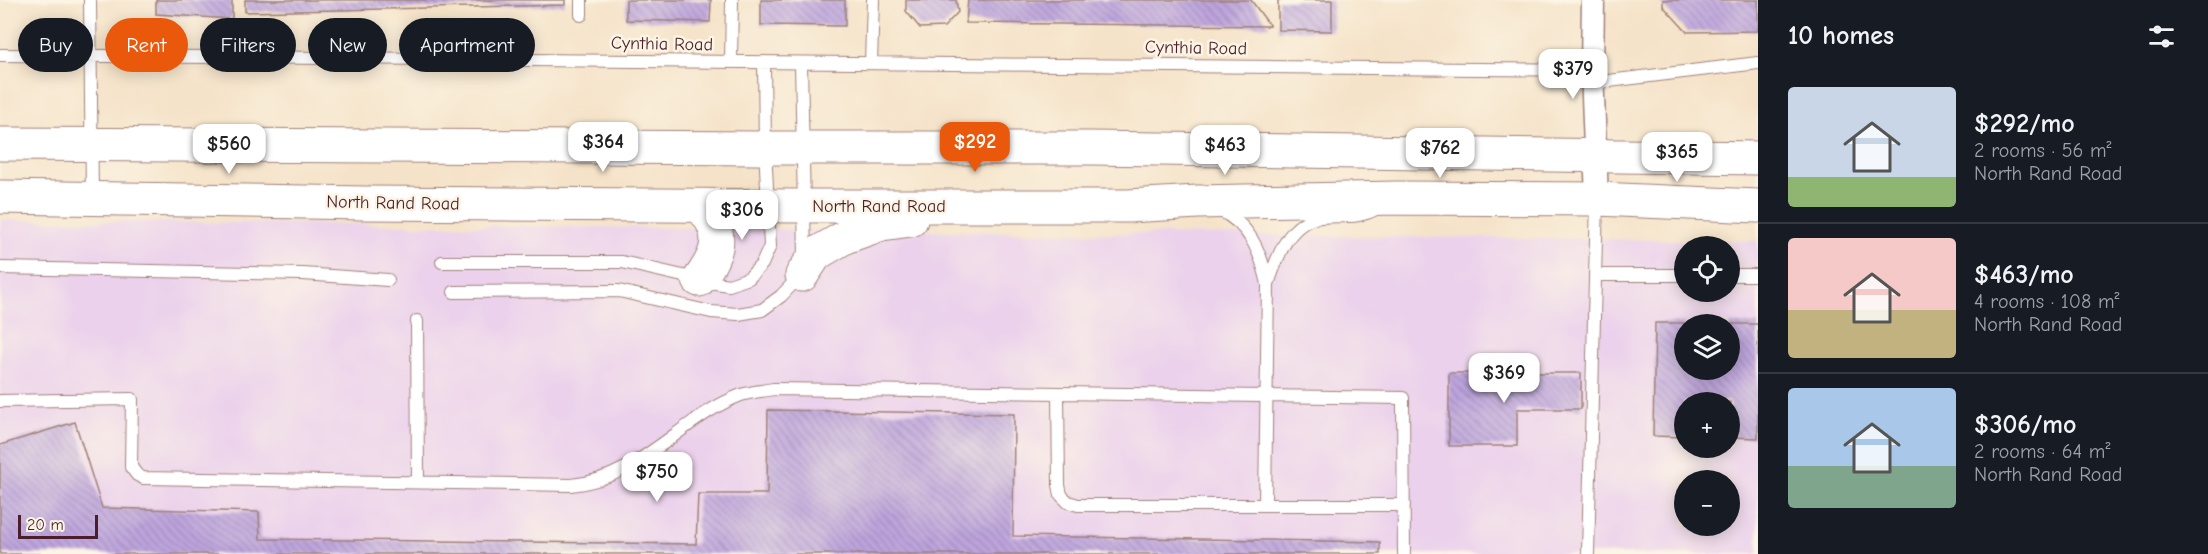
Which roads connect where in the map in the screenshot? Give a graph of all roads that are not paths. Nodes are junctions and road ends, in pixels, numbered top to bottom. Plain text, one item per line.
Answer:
1 (90, 0) edge
2 (581, 0) edge
3 (732, 0) edge
4 (873, 0) edge
5 (1593, 0) edge
6 (581, 15) dead end
7 (91, 18) edge
8 (0, 55) edge
9 (18, 55) edge
10 (93, 56) edge
11 (731, 62) junction
12 (764, 62) junction
13 (801, 63) junction
14 (871, 63) junction
15 (1758, 63) edge
16 (92, 72) edge
17 (1592, 76) junction
18 (0, 144) edge
19 (92, 145) junction
20 (765, 148) junction
21 (802, 148) junction
22 (1596, 156) junction
23 (1758, 158) edge
24 (0, 197) edge
25 (1396, 198) junction
26 (92, 199) junction
27 (1597, 199) junction
28 (1198, 202) junction
29 (1035, 205) junction
30 (700, 206) junction
31 (767, 206) junction
32 (805, 206) junction
33 (1758, 206) edge
34 (442, 262) dead end
35 (0, 268) edge
36 (1595, 274) junction
37 (1674, 274) edge
38 (1740, 274) edge
39 (1758, 274) edge
40 (802, 275) junction
41 (388, 280) dead end
42 (699, 280) junction
43 (1268, 284) junction
44 (454, 292) dead end
45 (417, 321) dead end
46 (1058, 394) junction
47 (1265, 396) junction
48 (0, 401) edge
49 (418, 482) junction
50 (1265, 505) junction
51 (1404, 505) junction
52 (1404, 554) edge
53 (1588, 554) edge

1 - 7 lane
2 - 6 lane
3 - 11 lane
4 - 14 lane
5 - 17 street
8 - 9 lane, Cynthia Road
10 - 11 lane, Cynthia Road
11 - 12 lane, Cynthia Road
12 - 13 lane, Cynthia Road
12 - 20 lane
13 - 14 lane, Cynthia Road
13 - 21 lane
14 - 17 lane, Cynthia Road
15 - 17 lane, Cynthia Road
16 - 19 lane
17 - 22 street
18 - 19 main road
19 - 20 main road
19 - 26 lane
20 - 21 main road
20 - 31 lane
21 - 22 main road
21 - 32 lane
22 - 23 main road
22 - 27 street
24 - 26 main road, North Rand Road
25 - 27 main road, North Rand Road
25 - 28 main road, North Rand Road
25 - 43 lane
26 - 30 main road, North Rand Road
27 - 33 main road, North Rand Road
27 - 36 lane
28 - 29 main road, North Rand Road
28 - 43 lane
29 - 32 main road, North Rand Road
29 - 40 main road
30 - 31 main road, North Rand Road
30 - 42 main road
31 - 32 main road, North Rand Road
31 - 42 lane
32 - 40 lane
34 - 42 lane
35 - 41 lane
36 - 37 lane
36 - 53 lane
38 - 39 lane
40 - 44 lane
43 - 47 lane
45 - 49 lane
46 - 47 lane
46 - 49 lane
46 - 50 lane
47 - 50 lane
47 - 51 lane
48 - 49 lane
50 - 51 lane
51 - 52 lane

